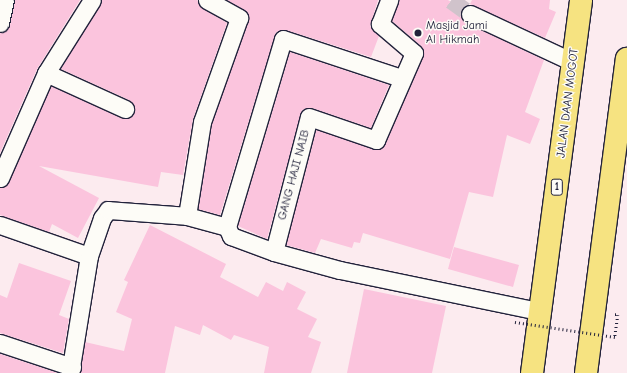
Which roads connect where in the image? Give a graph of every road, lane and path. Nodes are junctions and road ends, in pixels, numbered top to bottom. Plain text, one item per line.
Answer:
1 (5, 0) edge
2 (92, 0) edge
3 (207, 0) edge
4 (389, 0) edge
5 (581, 0) edge
6 (470, 14) tunnel mouth
7 (0, 23) edge
8 (627, 60) edge
9 (573, 62) junction
10 (46, 73) junction
11 (401, 78) junction
12 (125, 109) dead end
13 (0, 178) edge
14 (187, 216) junction
15 (0, 225) edge
16 (227, 227) junction
17 (274, 252) junction
18 (89, 256) junction
19 (542, 312) junction
20 (515, 322) dead end
21 (615, 337) dead end
22 (0, 343) edge
23 (71, 370) edge
24 (532, 373) edge
25 (586, 373) edge

1 - 7 street
2 - 10 street
3 - 14 street
4 - 11 street, GANG HAJI NAIB
5 - 9 highway, JALAN DAAN MOGOT / 1
6 - 9 street
8 - 25 highway
9 - 19 highway, JALAN DAAN MOGOT / 1
10 - 12 street
10 - 13 street
11 - 16 street
11 - 17 street, GANG HAJI NAIB
14 - 16 street
14 - 18 street
15 - 18 street
16 - 17 street
17 - 19 street
18 - 23 street
19 - 24 highway, JALAN DAAN MOGOT / 1
20 - 21 path, bridge
22 - 23 street

